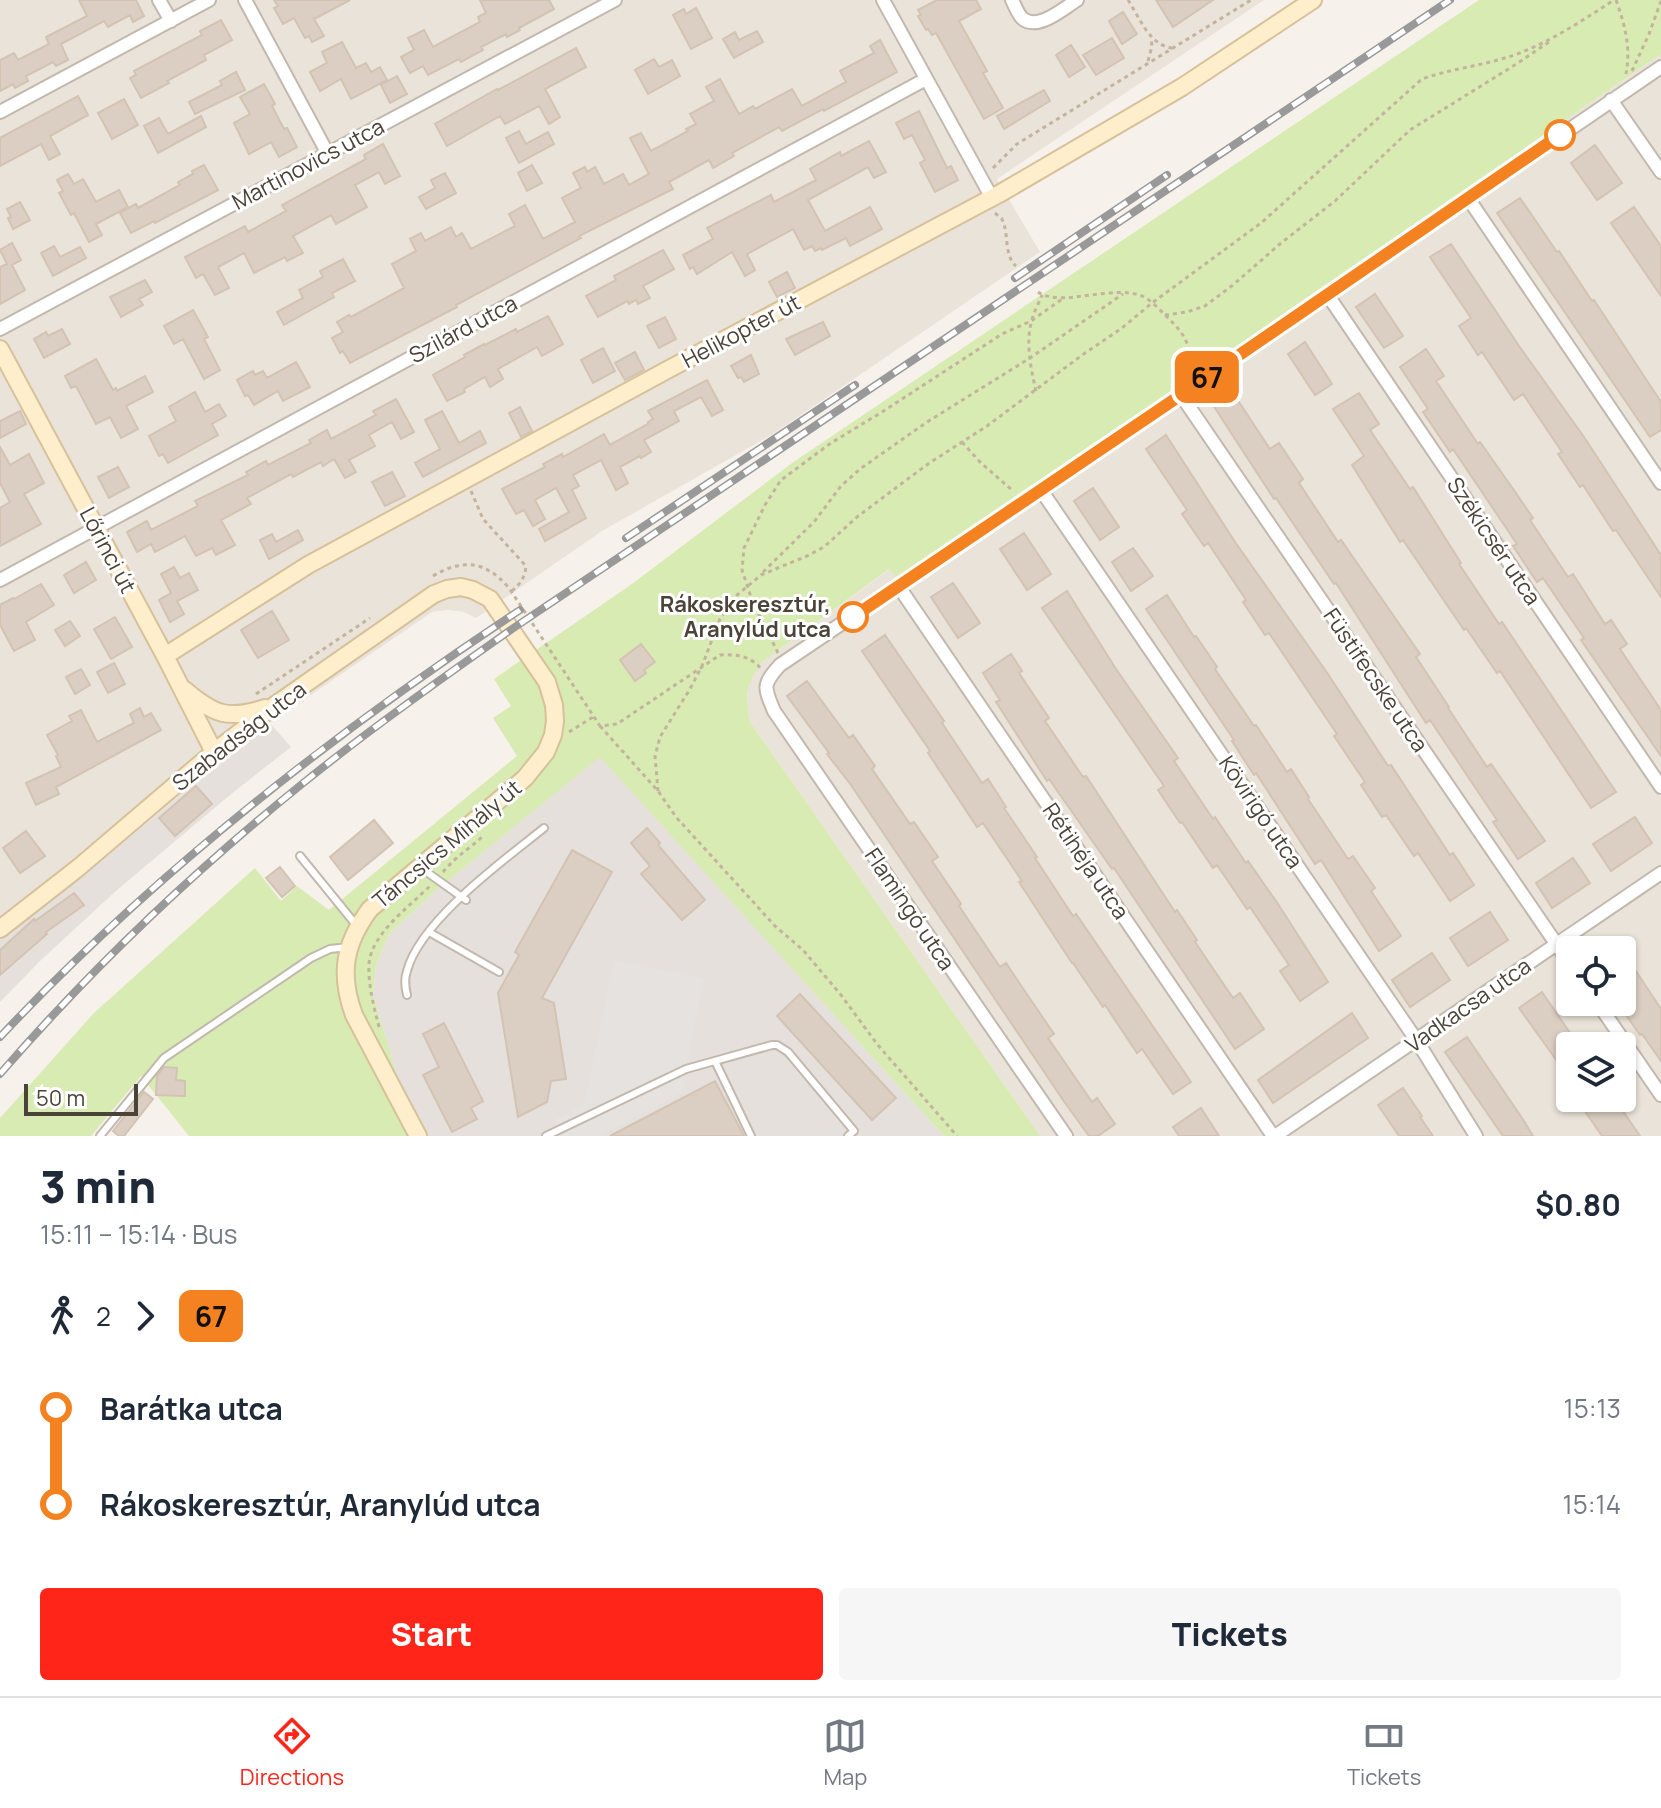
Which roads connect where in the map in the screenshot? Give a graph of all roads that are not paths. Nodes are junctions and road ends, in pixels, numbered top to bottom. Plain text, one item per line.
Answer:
1 (159, 0) edge
2 (209, 0) edge
3 (245, 0) edge
4 (615, 0) edge
5 (883, 0) edge
6 (1012, 0) edge
7 (1077, 0) edge
8 (1313, 0) edge
9 (171, 21) junction
10 (1661, 67) edge
11 (926, 79) junction
12 (1617, 96) junction
13 (0, 112) edge
14 (328, 154) junction
15 (1661, 172) edge
16 (1468, 198) junction
17 (990, 205) junction
18 (1327, 294) junction
19 (0, 329) edge
20 (0, 349) edge
21 (1187, 392) junction
22 (1661, 483) edge
23 (1041, 490) junction
24 (96, 528) junction
25 (0, 580) edge
26 (899, 587) junction
27 (165, 656) junction
28 (181, 687) junction
29 (275, 705) junction
30 (553, 735) joint
31 (214, 752) junction
32 (1661, 787) edge
33 (544, 828) dead end
34 (300, 856) dead end
35 (418, 866) junction
36 (1661, 873) edge
37 (463, 898) junction
38 (357, 926) junction
39 (0, 929) edge
40 (429, 932) junction
41 (1568, 936) edge
42 (1556, 944) joint
43 (349, 947) junction
44 (499, 972) dead end
45 (407, 995) dead end
46 (1607, 1016) edge
47 (1417, 1041) junction
48 (715, 1061) junction
49 (1661, 1095) edge
50 (100, 1136) edge
51 (418, 1136) edge
52 (546, 1136) edge
53 (751, 1136) edge
54 (848, 1136) edge
55 (1066, 1136) edge
56 (1274, 1136) edge
57 (1476, 1136) edge

1 - 9 street
2 - 9 street
3 - 14 street
4 - 14 street, Martinovics utca
5 - 11 street
6 - 7 street
8 - 17 street, Helikopter út
9 - 13 street
10 - 12 street
11 - 17 street
11 - 24 street, Szilárd utca
12 - 15 street
12 - 16 street
14 - 19 street, Martinovics utca
16 - 18 street
16 - 22 street
17 - 27 street, Helikopter út
18 - 21 street
18 - 32 street, Székicsér utca
20 - 24 street, Lőrinci út
21 - 23 street
21 - 42 street, Füstifecske utca
23 - 26 street
23 - 47 street, Kövirigó utca
24 - 25 street, Szilárd utca
24 - 27 street, Lőrinci út
26 - 55 street, Flamingó utca
26 - 56 street, Rétihéja utca
27 - 28 street, Lőrinci út
28 - 29 street
28 - 31 street, Lőrinci út
29 - 30 street, Szabadság utca
29 - 31 street, Szabadság utca
30 - 35 street, Táncsics Mihály út
31 - 39 street, Szabadság utca
33 - 37 lane
34 - 38 lane
35 - 37 lane
35 - 38 street, Táncsics Mihály út
36 - 41 street, Vadkacsa utca
37 - 40 lane
38 - 43 street, Táncsics Mihály út
40 - 44 lane
40 - 45 lane
42 - 47 street, Vadkacsa utca
43 - 50 lane
43 - 51 street, Táncsics Mihály út
46 - 49 street
47 - 56 street, Vadkacsa utca
47 - 57 street, Kövirigó utca
48 - 52 lane
48 - 53 lane
48 - 54 lane

